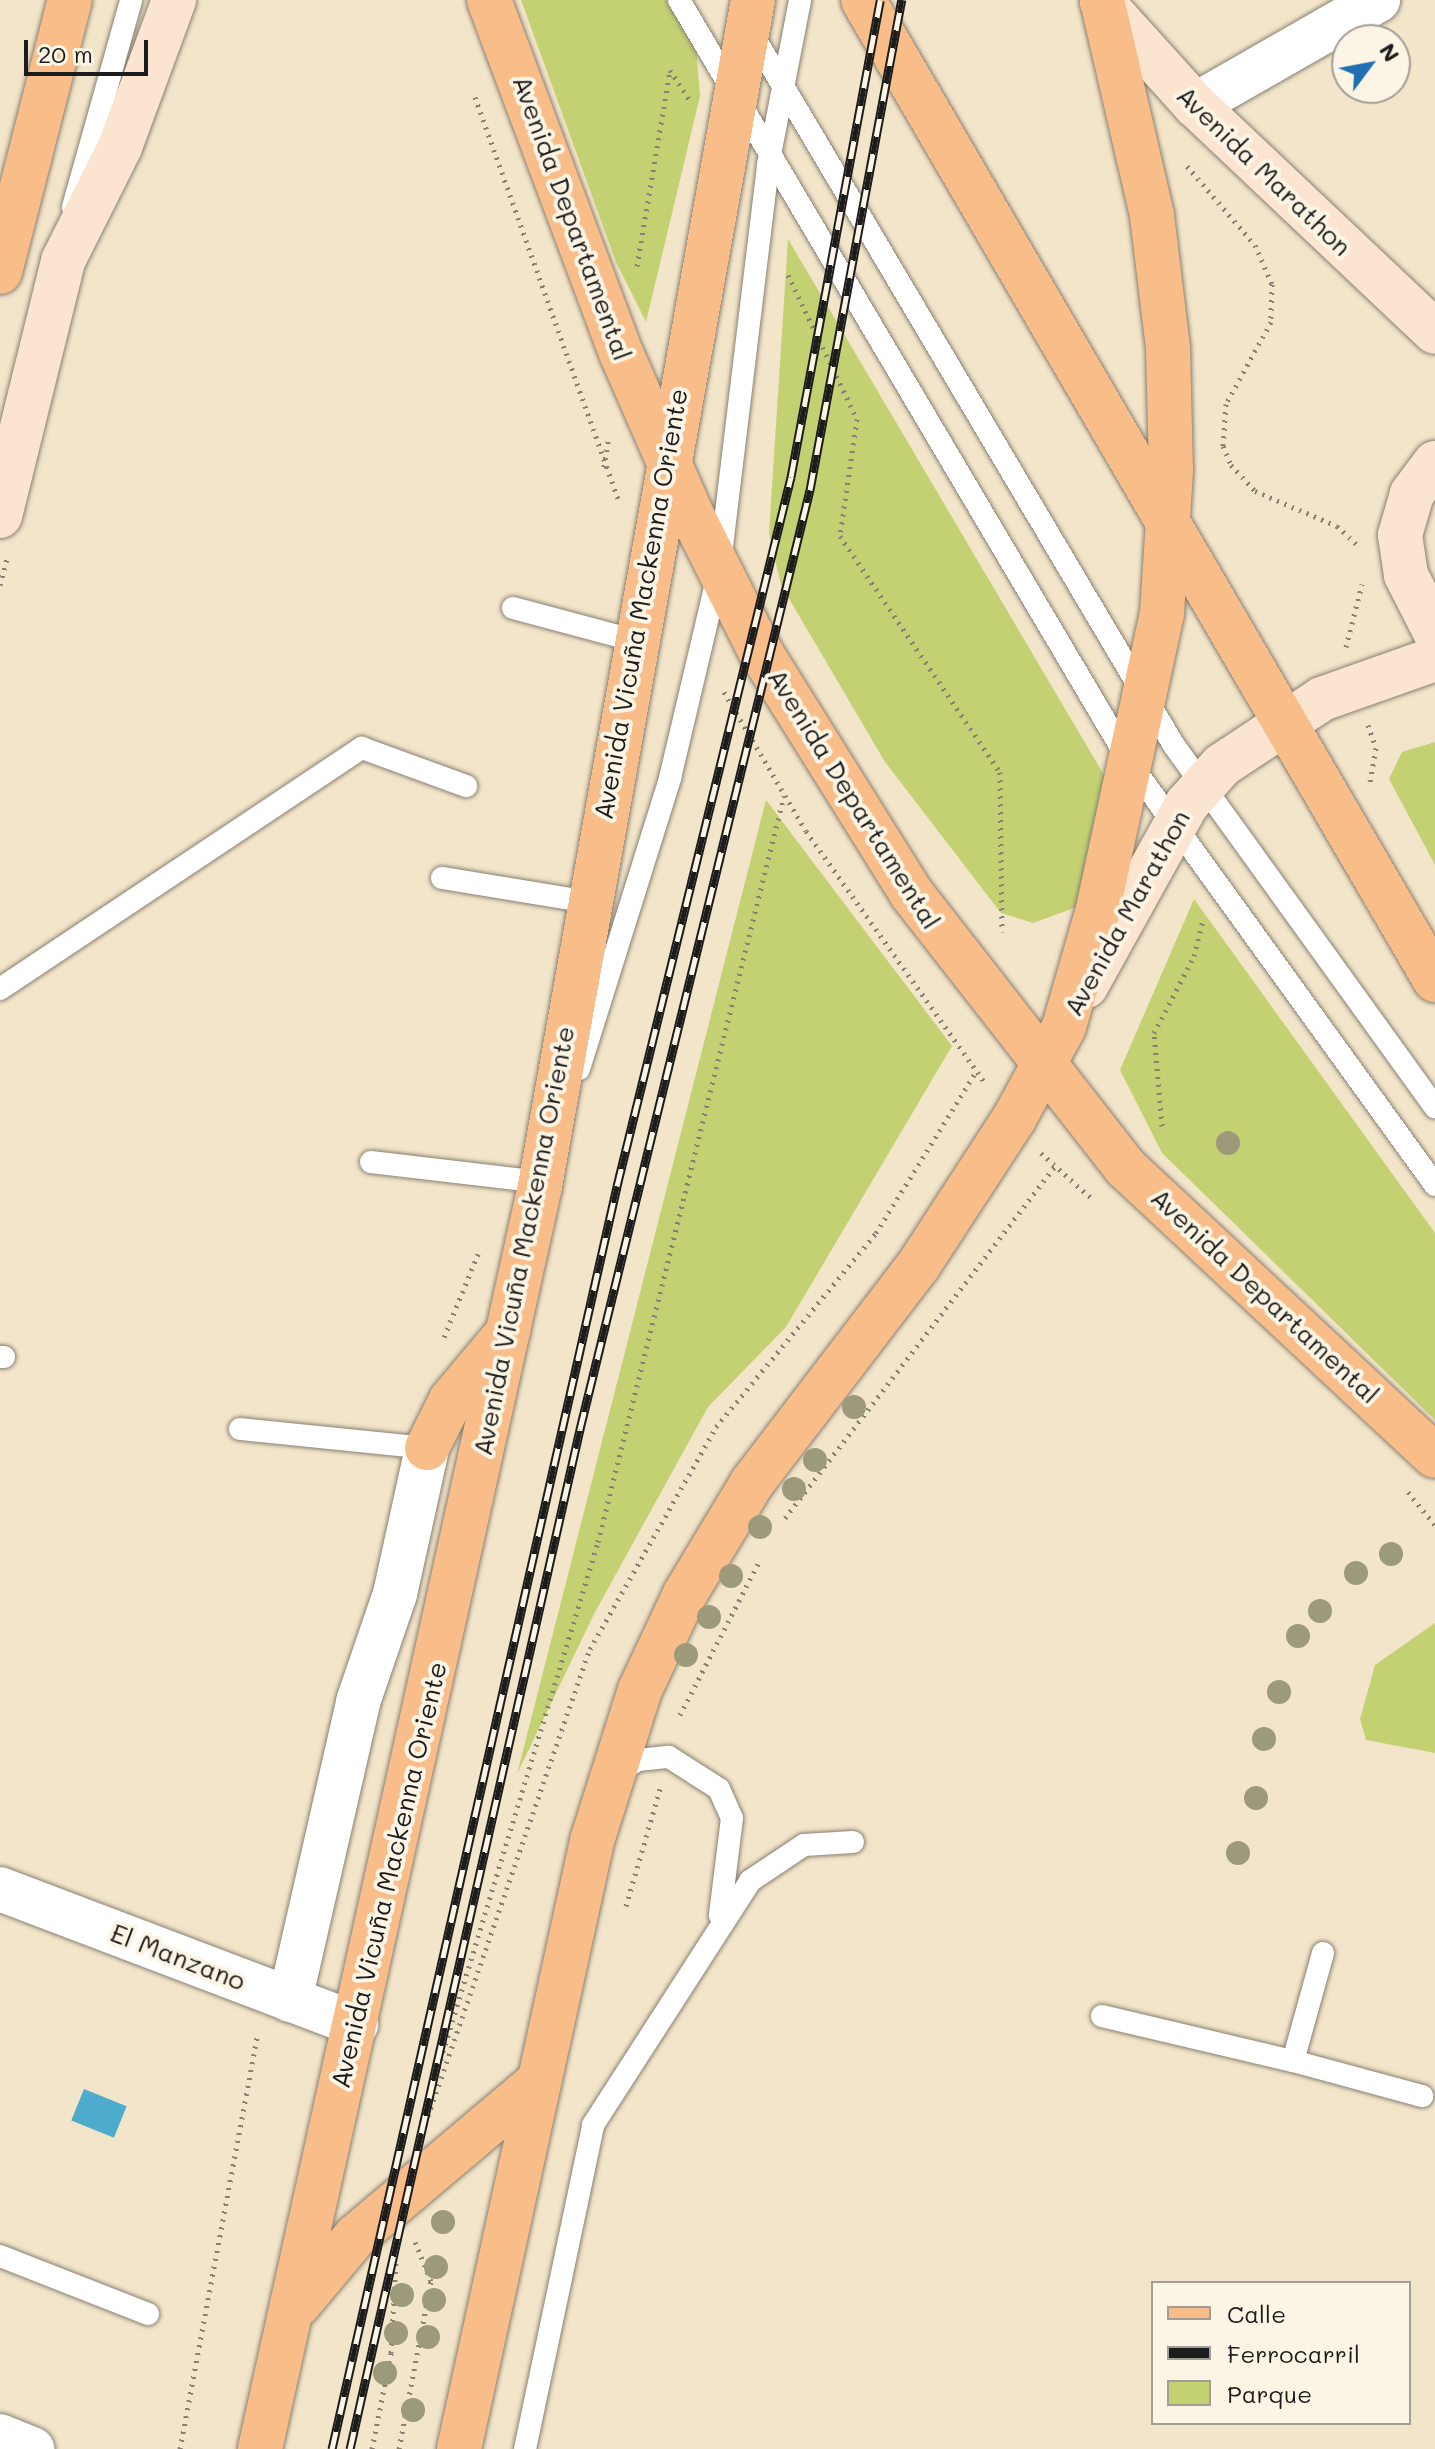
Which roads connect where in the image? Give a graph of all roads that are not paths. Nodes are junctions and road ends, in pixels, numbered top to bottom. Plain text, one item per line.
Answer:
1 (70, 0) edge
2 (131, 0) edge
3 (174, 0) edge
4 (489, 0) edge
5 (679, 0) edge
6 (800, 0) edge
7 (863, 0) edge
8 (1378, 0) edge
9 (1102, 1) edge
10 (744, 8) edge
11 (783, 82) junction
12 (734, 91) junction
13 (1195, 105) junction
14 (770, 147) junction
15 (63, 261) junction
16 (0, 272) edge
17 (1435, 332) edge
18 (666, 455) junction
19 (1435, 463) edge
20 (0, 516) edge
21 (1168, 523) junction
22 (719, 571) junction
23 (513, 608) dead end
24 (1435, 632) edge
25 (636, 641) junction
26 (1435, 659) edge
27 (1146, 700) junction
28 (1286, 718) junction
29 (1132, 766) junction
30 (466, 786) dead end
31 (1201, 786) junction
32 (1172, 829) junction
33 (442, 878) dead end
34 (588, 902) junction
35 (1435, 980) edge
36 (0, 989) edge
37 (1064, 1027) junction
38 (1044, 1066) junction
39 (1435, 1107) edge
40 (371, 1162) dead end
41 (1435, 1185) edge
42 (540, 1186) junction
43 (510, 1330) junction
44 (240, 1429) dead end
45 (427, 1448) junction
46 (1435, 1456) edge
47 (607, 1781) junction
48 (853, 1842) dead end
49 (0, 1889) edge
50 (719, 1923) junction
51 (1323, 1953) dead end
52 (290, 2000) junction
53 (1102, 2016) dead end
54 (356, 2024) junction
55 (1293, 2061) junction
56 (538, 2082) junction
57 (1422, 2096) dead end
58 (0, 2256) edge
59 (148, 2314) dead end
60 (290, 2317) junction
61 (0, 2436) edge
62 (33, 2449) edge
63 (260, 2449) edge
64 (459, 2449) edge
65 (525, 2449) edge

1 - 16 main road
2 - 15 lane
3 - 15 main road
4 - 18 main road, Avenida Departamental
5 - 12 lane
6 - 11 lane
7 - 21 main road
8 - 13 street
9 - 13 main road, Avenida Marathon
9 - 21 main road
10 - 11 lane
10 - 12 main road, Avenida Vicuña Mackenna Oriente
11 - 14 lane
11 - 27 lane
12 - 14 lane
12 - 18 main road, Avenida Vicuña Mackenna Oriente
13 - 17 main road, Avenida Marathon
14 - 22 lane
14 - 29 lane
15 - 20 main road
18 - 22 main road, Avenida Departamental
18 - 25 main road, Avenida Vicuña Mackenna Oriente
19 - 24 main road
21 - 27 main road
21 - 28 main road
22 - 38 main road, Avenida Departamental
22 - 42 lane
23 - 25 lane
25 - 34 main road, Avenida Vicuña Mackenna Oriente
26 - 28 main road, Avenida Marathon
27 - 29 main road
27 - 31 lane
28 - 31 main road, Avenida Marathon
28 - 35 main road
29 - 32 lane
29 - 37 main road
30 - 36 lane
31 - 32 main road, Avenida Marathon
31 - 39 lane
32 - 37 main road, Avenida Marathon
32 - 41 lane
33 - 34 lane
34 - 42 main road, Avenida Vicuña Mackenna Oriente
37 - 38 main road
38 - 46 main road, Avenida Departamental
38 - 47 main road
40 - 42 lane
42 - 43 main road, Avenida Vicuña Mackenna Oriente
43 - 45 main road
43 - 54 main road, Avenida Vicuña Mackenna Oriente
44 - 45 lane
45 - 52 street
47 - 50 lane
47 - 56 main road
48 - 50 lane
49 - 52 street, El Manzano
50 - 65 lane
51 - 55 lane
52 - 54 street, El Manzano
53 - 55 lane
54 - 60 main road, Avenida Vicuña Mackenna Oriente
55 - 57 lane
56 - 60 main road
56 - 64 main road
58 - 59 lane
60 - 63 main road, Avenida Vicuña Mackenna Oriente
61 - 62 street

